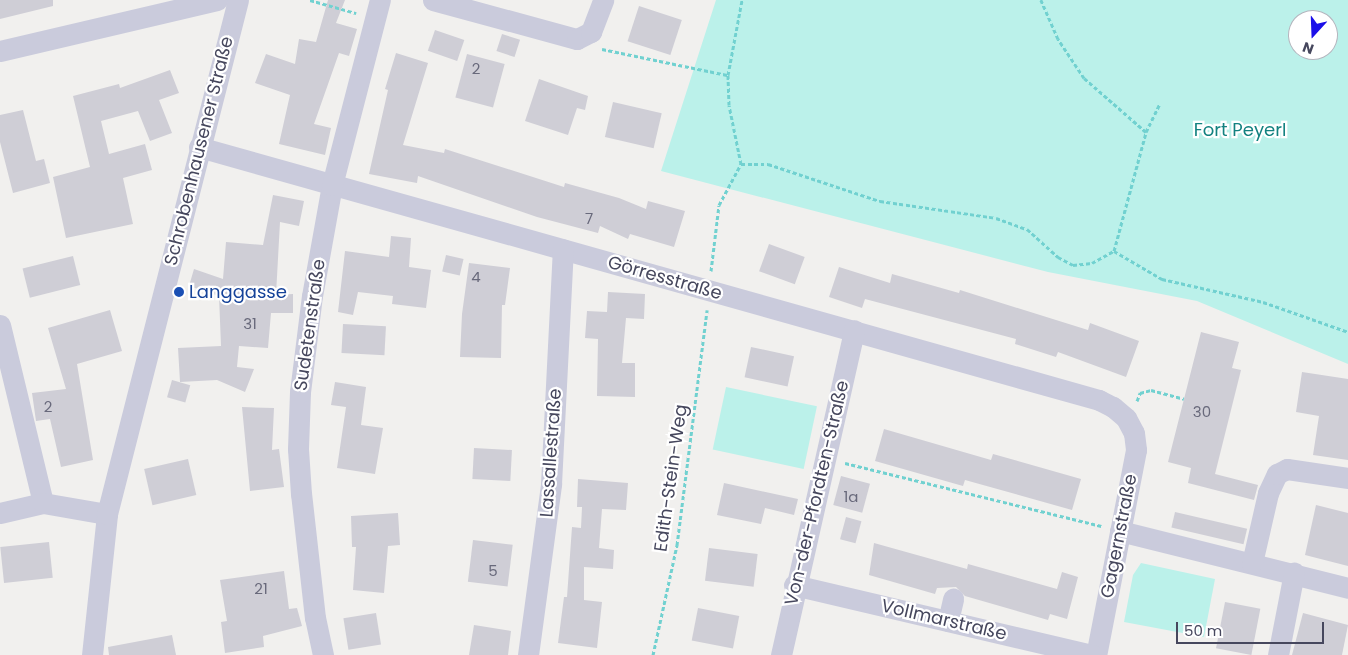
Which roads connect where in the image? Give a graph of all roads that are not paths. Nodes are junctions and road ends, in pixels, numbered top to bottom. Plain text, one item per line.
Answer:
1 (217, 0) edge
2 (238, 0) edge
3 (433, 0) edge
4 (602, 0) edge
5 (377, 9) edge
6 (0, 51) edge
7 (199, 147) junction
8 (332, 185) junction
9 (563, 249) junction
10 (0, 325) edge
11 (854, 330) junction
12 (1130, 414) joint
13 (1348, 478) edge
14 (43, 503) junction
15 (0, 512) edge
16 (107, 514) junction
17 (1120, 531) junction
18 (1252, 563) junction
19 (1294, 573) junction
20 (794, 585) junction
21 (1348, 588) edge
22 (953, 599) dead end
23 (948, 621) junction
24 (92, 655) edge
25 (323, 655) edge
26 (528, 655) edge
27 (781, 655) edge
28 (1094, 655) edge
29 (1278, 655) edge

1 - 6 street
2 - 7 street, Schrobenhausener Straße
3 - 4 street
5 - 8 street, Sudetenstraße
7 - 8 street, Görresstraße
7 - 16 street, Schrobenhausener Straße
8 - 9 street, Görresstraße
8 - 25 street, Sudetenstraße
9 - 11 street, Görresstraße
9 - 26 street, Lassallestraße
10 - 14 street
11 - 12 street, Görresstraße
11 - 20 street, Von-der-Pfordten-Straße
12 - 17 street, Gagernstraße
13 - 18 street
14 - 15 street
14 - 16 street
16 - 24 street, Schrobenhausener Straße
17 - 18 street
17 - 28 street, Gagernstraße
18 - 19 street
19 - 21 street
19 - 29 street
20 - 23 street, Vollmarstraße
20 - 27 street, Von-der-Pfordten-Straße
22 - 23 street
23 - 28 street, Vollmarstraße

